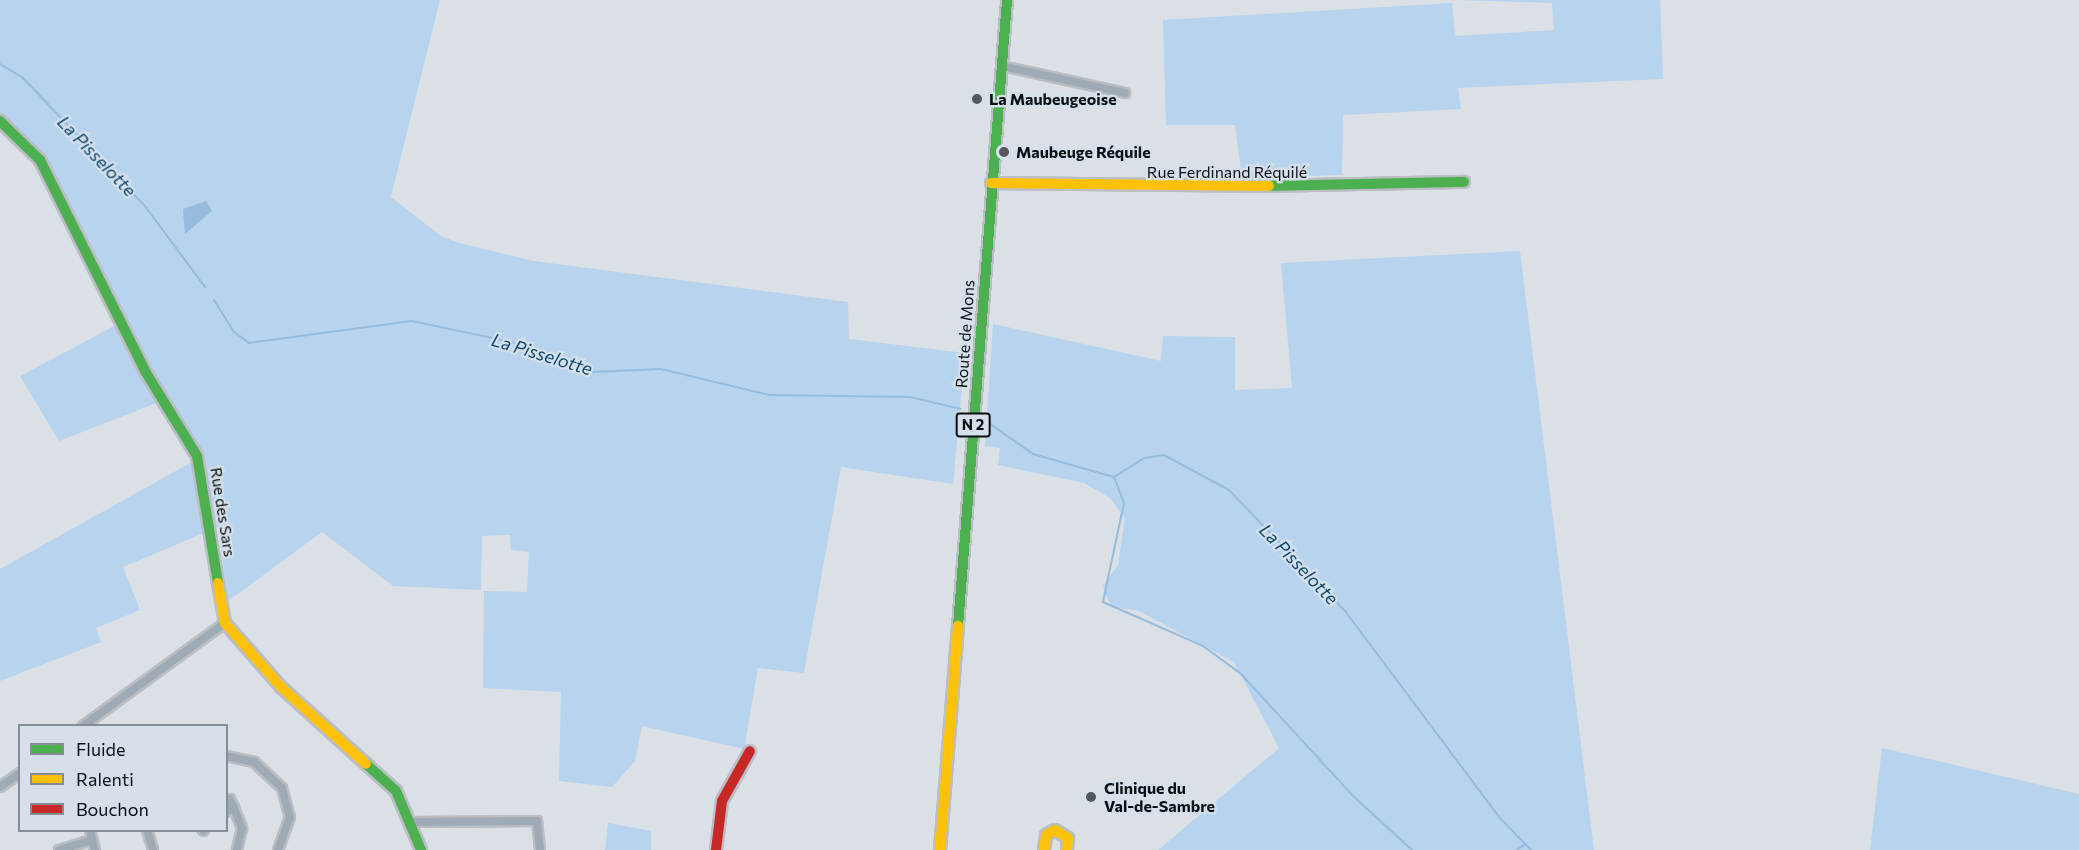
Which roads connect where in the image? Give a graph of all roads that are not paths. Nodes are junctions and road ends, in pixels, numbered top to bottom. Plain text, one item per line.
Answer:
1 (1007, 0) edge
2 (1002, 66) junction
3 (1125, 93) dead end
4 (0, 121) edge
5 (1464, 182) dead end
6 (991, 183) junction
7 (225, 623) junction
8 (86, 724) edge
9 (750, 751) dead end
10 (228, 756) edge
11 (18, 774) edge
12 (0, 787) edge
13 (230, 799) dead end
14 (230, 810) edge
15 (411, 822) junction
16 (90, 832) edge
17 (147, 832) edge
18 (92, 840) junction
19 (1042, 849) edge
20 (59, 850) edge
21 (95, 850) edge
22 (153, 850) edge
23 (237, 850) edge
24 (278, 850) edge
25 (421, 850) edge
26 (540, 850) edge
27 (716, 850) edge
28 (940, 850) edge
29 (1067, 850) edge

1 - 2 street, Route de Mons / N 2
2 - 3 street
2 - 6 street, Route de Mons / N 2
4 - 7 street, Rue des Sars
5 - 6 street, Rue Ferdinand Réquilé
6 - 28 street, Route de Mons / N 2
7 - 8 street
7 - 15 street
9 - 27 street
10 - 24 street
11 - 12 street
13 - 14 street
14 - 23 street
15 - 25 street
15 - 26 street
16 - 18 street
17 - 22 street
18 - 20 street
18 - 21 street
19 - 29 street

